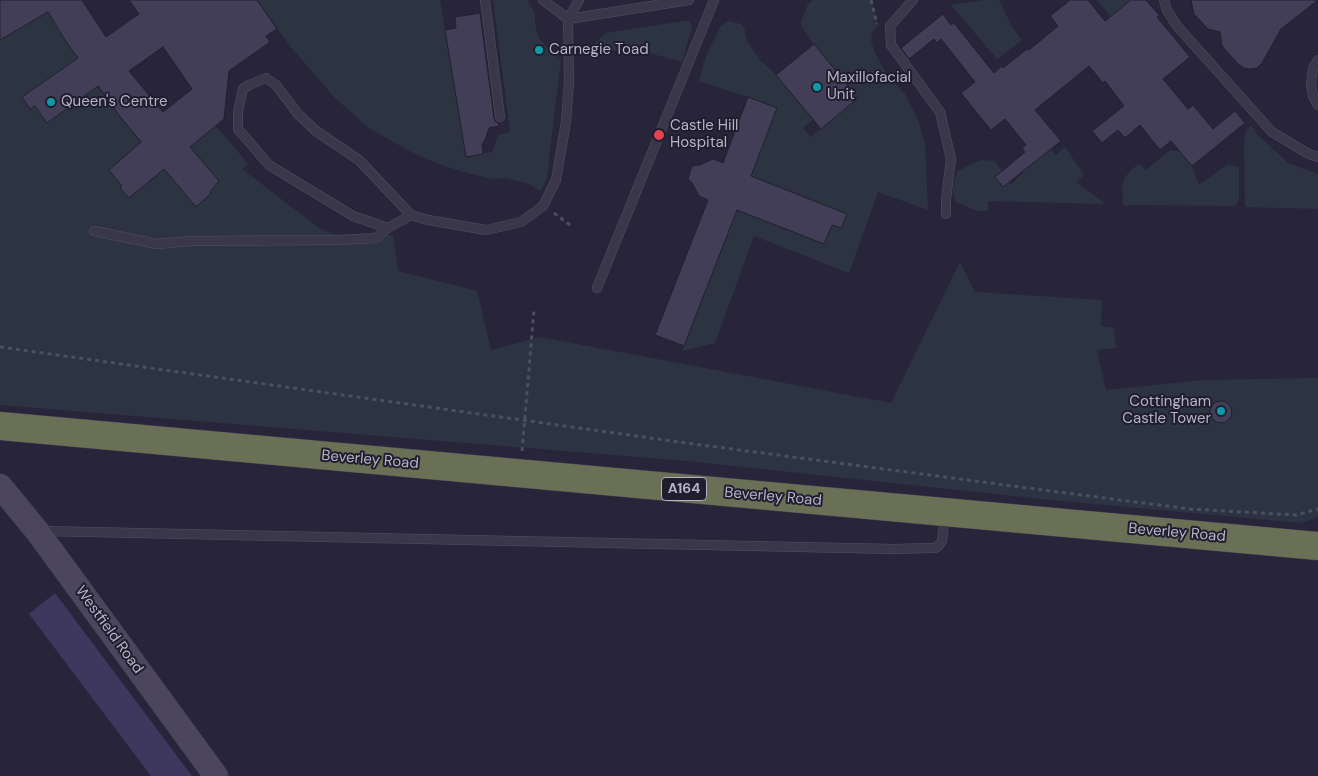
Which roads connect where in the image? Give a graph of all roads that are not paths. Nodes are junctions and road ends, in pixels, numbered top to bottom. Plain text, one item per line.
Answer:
1 (485, 0) edge
2 (543, 0) edge
3 (579, 0) edge
4 (689, 0) edge
5 (714, 0) edge
6 (913, 0) edge
7 (1164, 0) edge
8 (568, 19) junction
9 (1318, 60) edge
10 (1318, 105) edge
11 (500, 117) dead end
12 (1318, 157) edge
13 (946, 214) dead end
14 (411, 215) junction
15 (388, 228) junction
16 (94, 231) dead end
17 (597, 288) dead end
18 (0, 426) edge
19 (0, 486) edge
20 (946, 512) junction
21 (37, 531) junction
22 (1318, 546) edge
23 (216, 776) edge

1 - 11 lane
2 - 8 lane
3 - 8 lane
4 - 8 lane
5 - 17 lane
6 - 13 lane
7 - 12 lane
8 - 14 lane
9 - 10 lane
14 - 15 lane
14 - 15 lane
15 - 16 lane
18 - 20 highway, Beverley Road / A164
19 - 21 street, Westfield Road
20 - 21 lane
20 - 22 highway, Beverley Road / A164
21 - 23 street, Westfield Road

